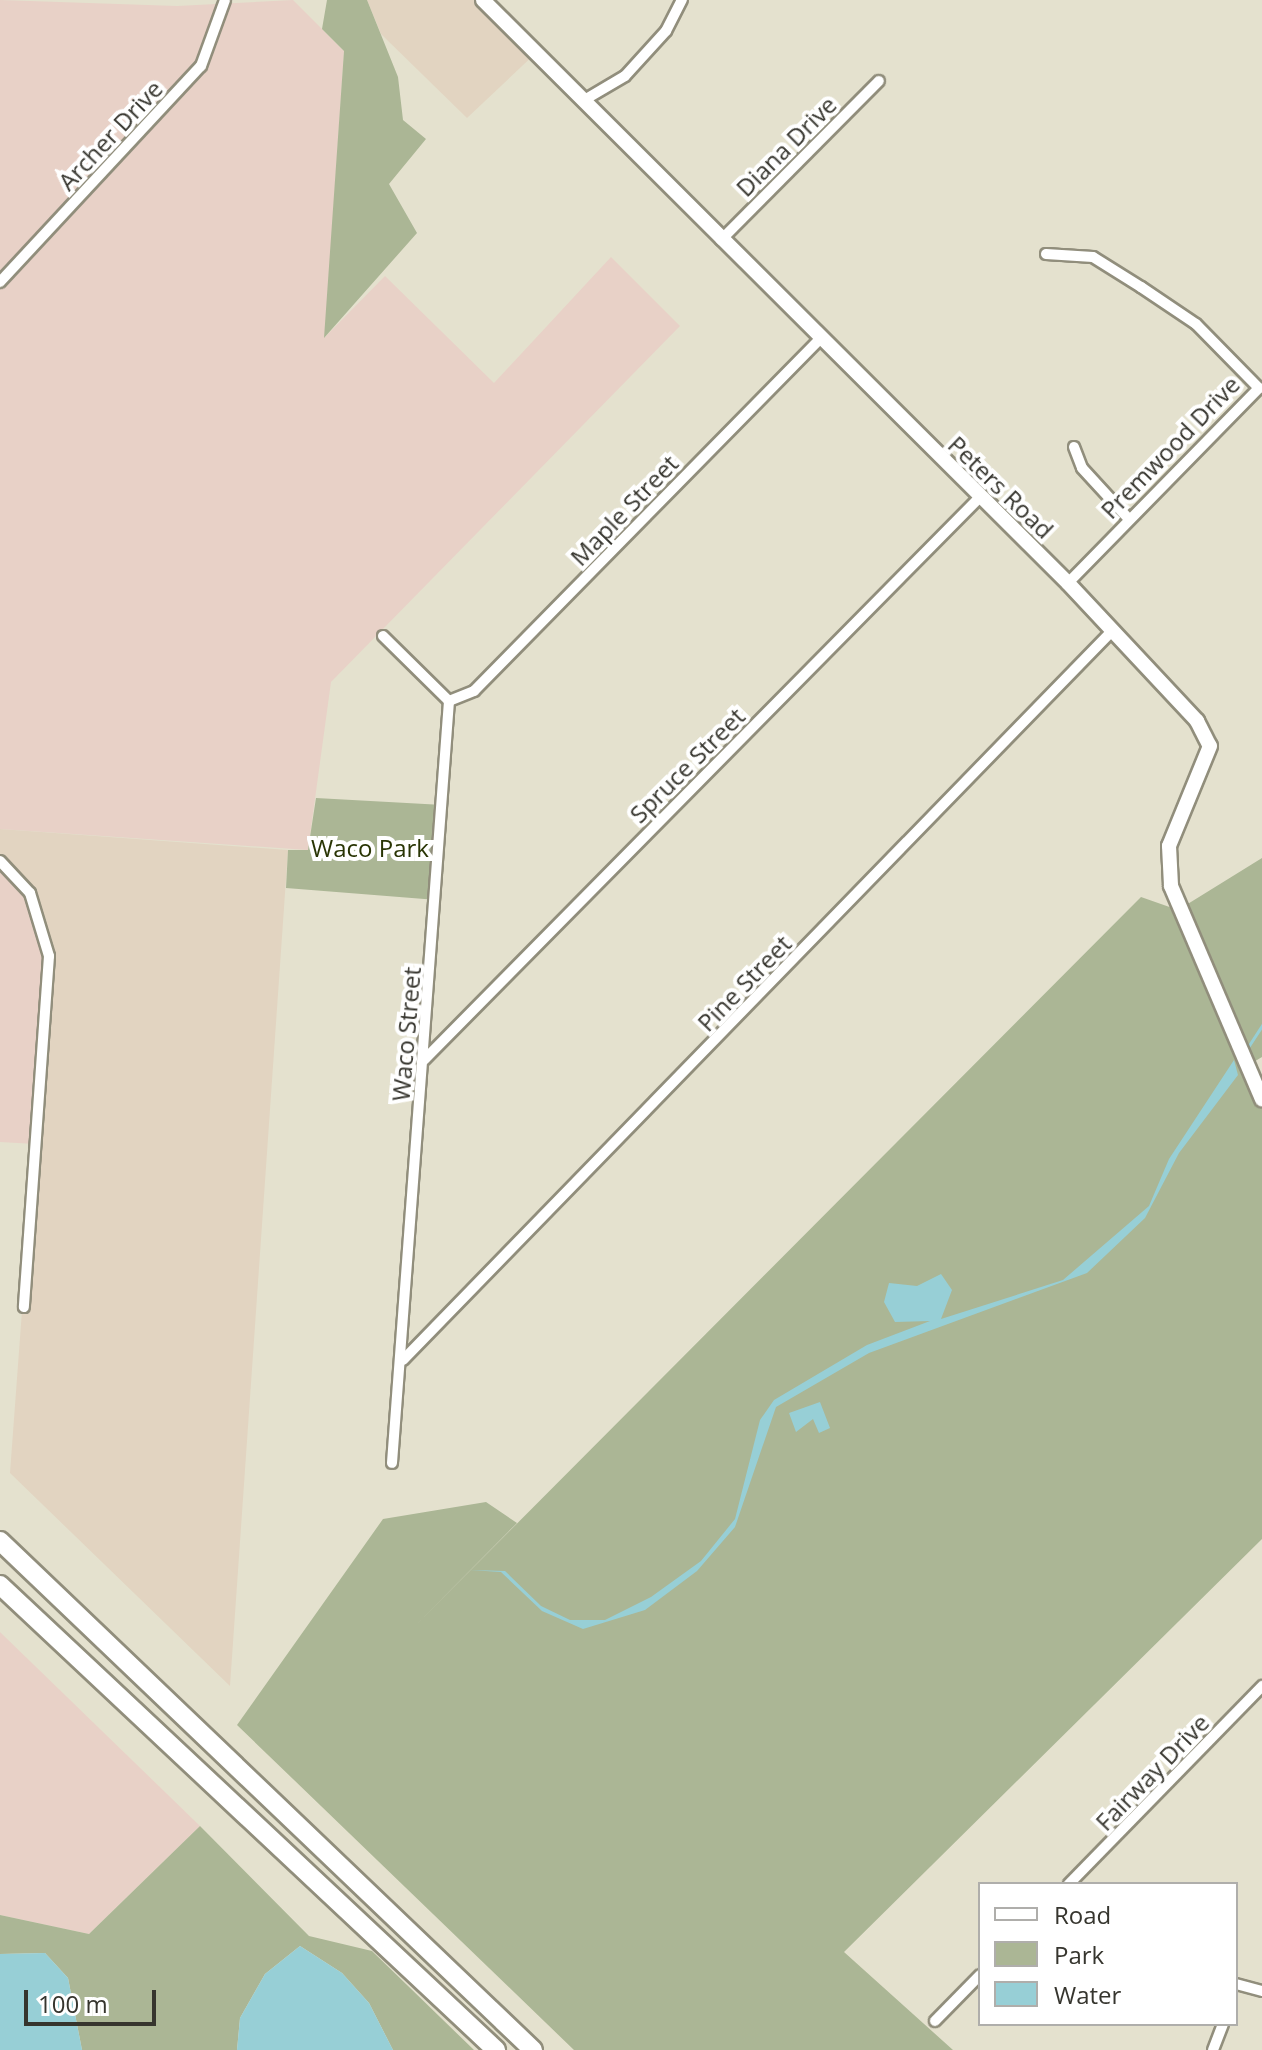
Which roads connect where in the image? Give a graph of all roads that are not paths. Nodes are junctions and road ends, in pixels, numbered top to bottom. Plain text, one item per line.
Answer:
1 (225, 0) edge
2 (483, 0) edge
3 (682, 0) edge
4 (879, 81) dead end
5 (586, 99) junction
6 (721, 240) junction
7 (1046, 254) dead end
8 (0, 282) edge
9 (821, 338) junction
10 (1074, 447) dead end
11 (979, 498) junction
12 (1128, 518) junction
13 (1068, 583) junction
14 (1112, 631) junction
15 (383, 636) dead end
16 (449, 701) junction
17 (0, 861) edge
18 (424, 1061) junction
19 (1262, 1099) edge
20 (24, 1307) dead end
21 (403, 1360) junction
22 (392, 1463) dead end
23 (0, 1541) edge
24 (0, 1585) edge
25 (1262, 1686) edge
26 (1071, 1882) edge
27 (978, 1977) edge
28 (1238, 1987) edge
29 (1262, 1991) edge
30 (935, 2021) dead end
31 (1222, 2026) edge
32 (496, 2050) edge
33 (533, 2050) edge
34 (1213, 2050) edge

1 - 8 street, Archer Drive
2 - 5 street, Peters Road
3 - 5 street
4 - 6 street, Diana Drive
5 - 6 street, Peters Road
6 - 9 street, Peters Road
7 - 12 street, Premwood Drive
9 - 11 street, Peters Road
9 - 16 street, Maple Street
10 - 12 street
11 - 13 street, Peters Road
11 - 18 street, Spruce Street
12 - 13 street, Premwood Drive
13 - 14 street, Peters Road
14 - 19 street, Peters Road
14 - 21 street, Pine Street
15 - 16 street
16 - 18 street, Waco Street
17 - 20 street
18 - 21 street, Waco Street
21 - 22 street, Waco Street
23 - 33 highway
24 - 32 highway
25 - 26 street, Fairway Drive
27 - 30 street
28 - 29 street
31 - 34 street

